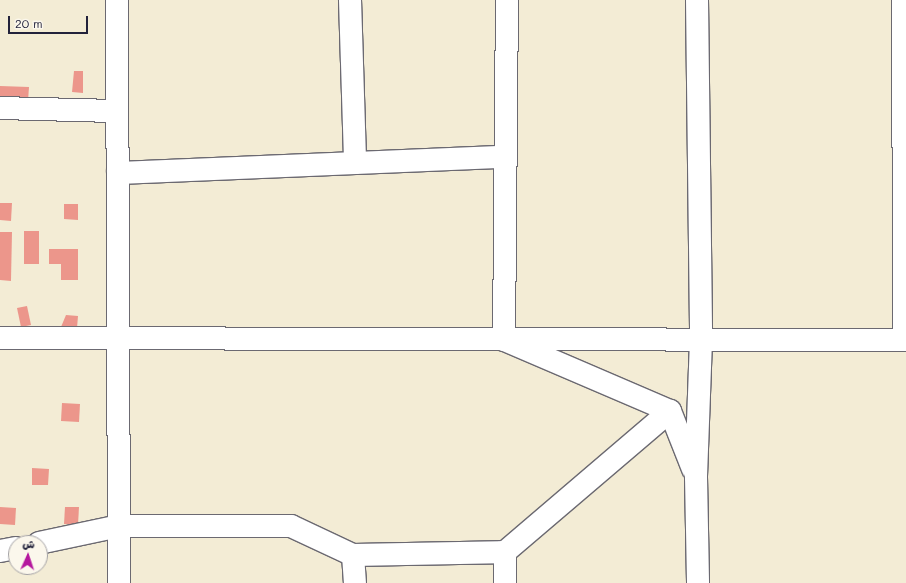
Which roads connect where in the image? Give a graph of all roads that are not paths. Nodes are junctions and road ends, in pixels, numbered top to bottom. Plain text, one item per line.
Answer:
1 (117, 0) edge
2 (350, 0) edge
3 (507, 0) edge
4 (697, 0) edge
5 (903, 0) edge
6 (0, 108) edge
7 (117, 111) junction
8 (505, 157) junction
9 (355, 163) junction
10 (118, 173) junction
11 (0, 338) edge
12 (118, 340) junction
13 (504, 340) junction
14 (701, 340) junction
15 (905, 340) edge
16 (670, 411) junction
17 (696, 477) junction
18 (119, 526) junction
19 (48, 541) edge
20 (505, 552) junction
21 (353, 555) junction
22 (119, 583) edge
23 (355, 583) edge
24 (505, 583) edge
25 (698, 583) edge

1 - 7 street
2 - 9 street
3 - 8 street
4 - 14 street
5 - 15 street
6 - 7 street
7 - 10 street
8 - 9 street
8 - 13 street
9 - 10 street
10 - 12 street
11 - 12 street
12 - 13 street
12 - 18 street
13 - 14 street
13 - 16 street
14 - 15 street
14 - 17 street
16 - 17 street
16 - 20 street
17 - 25 street
18 - 19 street
18 - 21 street
18 - 22 street
20 - 21 street
20 - 24 street
21 - 23 street

